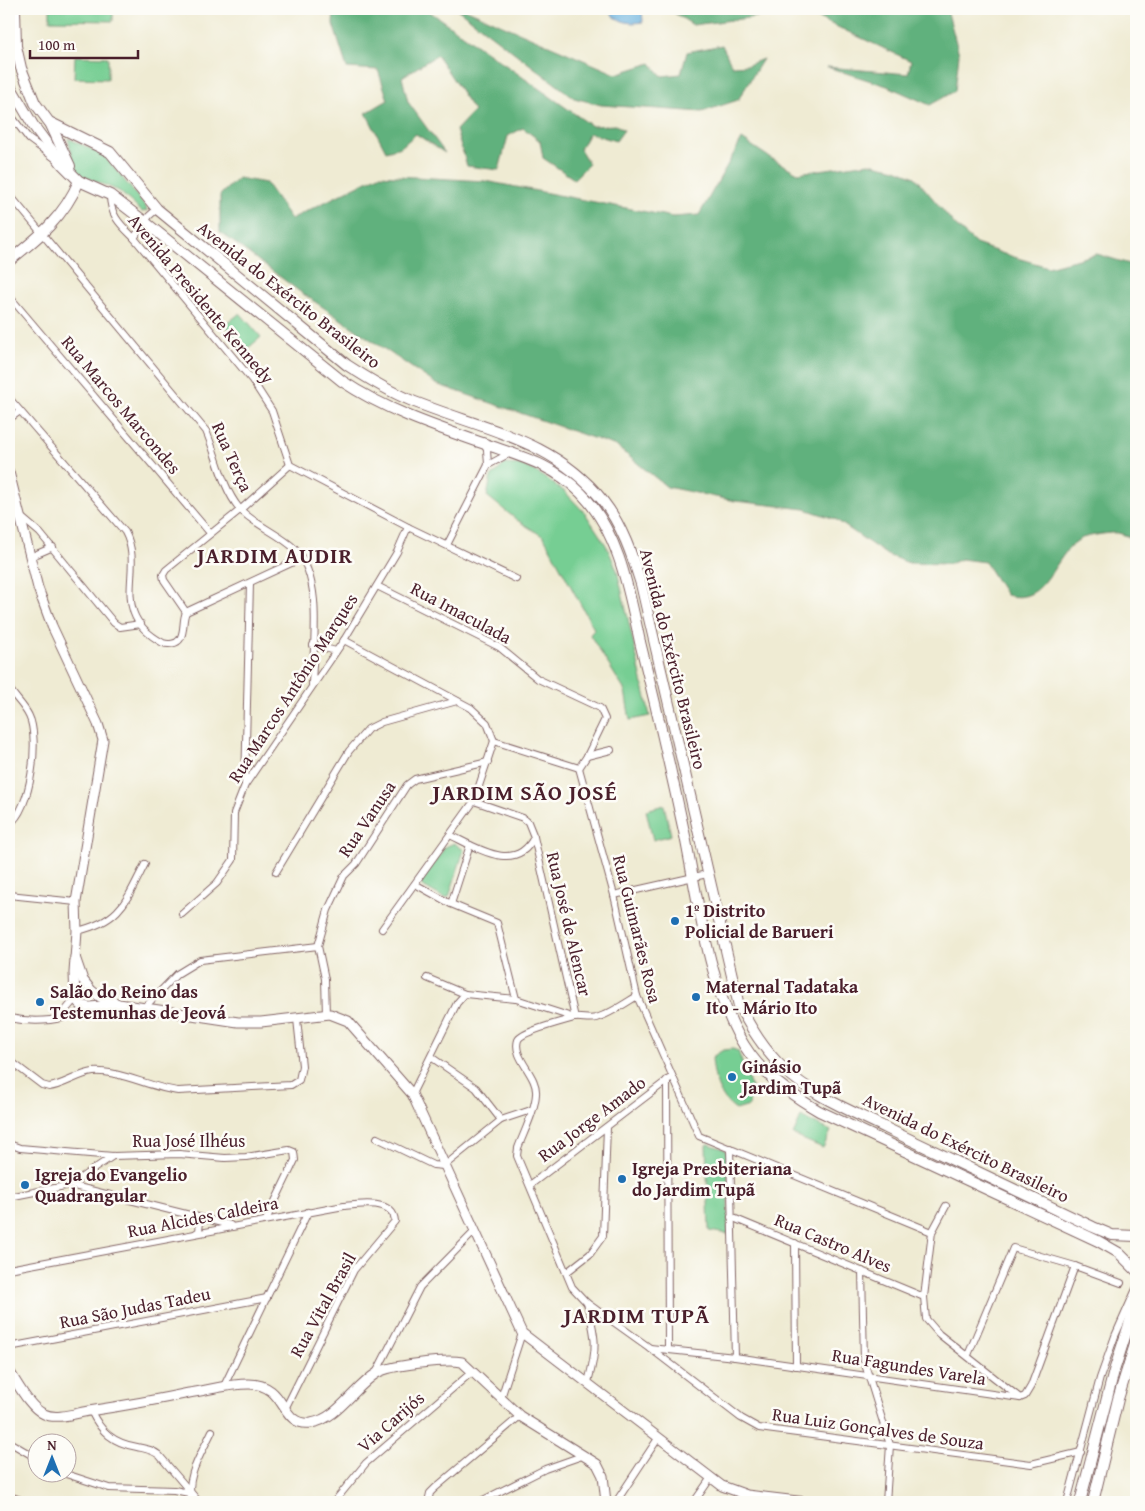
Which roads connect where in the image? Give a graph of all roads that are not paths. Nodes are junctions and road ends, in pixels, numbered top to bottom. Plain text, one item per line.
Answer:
1 (15, 10) edge
2 (9, 24) edge
3 (10, 88) edge
4 (9, 113) edge
5 (49, 122) junction
6 (62, 164) junction
7 (79, 181) junction
8 (9, 194) edge
9 (110, 195) junction
10 (157, 209) junction
11 (146, 222) junction
12 (43, 234) junction
13 (134, 238) junction
14 (9, 260) edge
15 (9, 296) edge
16 (9, 398) edge
17 (20, 411) junction
18 (9, 419) edge
19 (484, 444) junction
20 (544, 450) junction
21 (510, 453) junction
22 (527, 457) junction
23 (290, 465) junction
24 (488, 465) junction
25 (9, 472) edge
26 (240, 510) junction
27 (20, 516) junction
28 (9, 520) edge
29 (408, 527) junction
30 (210, 533) junction
31 (447, 545) junction
32 (53, 547) junction
33 (30, 557) junction
34 (302, 558) junction
35 (516, 579) dead end
36 (250, 583) junction
37 (377, 586) junction
38 (186, 612) junction
39 (141, 624) junction
40 (344, 640) junction
41 (313, 645) junction
42 (336, 651) junction
43 (312, 685) junction
44 (9, 688) edge
45 (457, 701) junction
46 (494, 741) junction
47 (611, 750) dead end
48 (587, 756) junction
49 (488, 762) junction
50 (579, 768) junction
51 (245, 785) junction
52 (474, 801) junction
53 (9, 824) edge
54 (450, 835) junction
55 (534, 837) junction
56 (470, 845) junction
57 (145, 864) dead end
58 (276, 872) dead end
59 (707, 874) junction
60 (693, 877) junction
61 (415, 884) junction
62 (9, 895) edge
63 (614, 895) junction
64 (76, 902) junction
65 (451, 904) junction
66 (182, 914) dead end
67 (382, 930) dead end
68 (77, 931) junction
69 (318, 946) junction
70 (75, 957) junction
71 (427, 978) dead end
72 (93, 992) junction
73 (465, 994) junction
74 (637, 996) junction
75 (75, 999) junction
76 (516, 999) junction
77 (119, 1004) junction
78 (89, 1008) junction
79 (144, 1008) junction
80 (326, 1014) junction
81 (9, 1018) edge
82 (59, 1018) junction
83 (575, 1018) junction
84 (296, 1019) junction
85 (431, 1057) junction
86 (9, 1060) edge
87 (669, 1078) junction
88 (412, 1094) junction
89 (531, 1110) junction
90 (501, 1120) junction
91 (606, 1127) junction
92 (376, 1138) dead end
93 (9, 1144) edge
94 (730, 1148) junction
95 (113, 1156) junction
96 (444, 1166) junction
97 (70, 1185) junction
98 (530, 1185) junction
99 (9, 1197) edge
100 (946, 1206) dead end
101 (308, 1212) junction
102 (196, 1217) junction
103 (731, 1217) junction
104 (266, 1220) junction
105 (395, 1221) joint
106 (234, 1226) junction
107 (474, 1232) junction
108 (932, 1232) junction
109 (196, 1233) junction
110 (1136, 1236) edge
111 (795, 1243) junction
112 (1075, 1266) junction
113 (9, 1269) edge
114 (1136, 1270) edge
115 (862, 1271) junction
116 (567, 1272) junction
117 (1121, 1283) dead end
118 (1136, 1289) edge
119 (924, 1297) junction
120 (267, 1298) junction
121 (587, 1303) junction
122 (1136, 1303) edge
123 (522, 1333) junction
124 (1136, 1341) edge
125 (9, 1347) edge
126 (650, 1348) junction
127 (668, 1348) junction
128 (968, 1355) junction
129 (735, 1357) junction
130 (796, 1366) junction
131 (9, 1371) edge
132 (473, 1371) junction
133 (376, 1373) junction
134 (869, 1376) junction
135 (588, 1382) junction
136 (224, 1386) junction
137 (501, 1398) junction
138 (1020, 1398) junction
139 (285, 1409) junction
140 (91, 1411) junction
141 (520, 1416) junction
142 (212, 1431) dead end
143 (659, 1436) junction
144 (9, 1442) edge
145 (890, 1445) junction
146 (28, 1452) edge
147 (1081, 1452) junction
148 (582, 1456) junction
149 (78, 1478) edge
150 (710, 1479) junction
151 (189, 1493) junction
152 (9, 1496) edge
153 (776, 1501) edge
154 (27, 1502) edge
155 (192, 1502) edge
156 (199, 1502) edge
157 (334, 1502) edge
158 (428, 1502) edge
159 (479, 1502) edge
160 (606, 1502) edge
161 (616, 1502) edge
162 (694, 1502) edge
163 (806, 1502) edge
164 (886, 1502) edge
165 (1067, 1502) edge
166 (1080, 1502) edge
167 (1093, 1502) edge

1 - 2 main road
1 - 5 main road
3 - 6 main road, Avenida do Exército Brasileiro
4 - 6 street
5 - 7 main road
5 - 10 main road, Avenida do Exército Brasileiro
6 - 7 main road, Avenida do Exército Brasileiro
7 - 9 main road, Avenida do Exército Brasileiro
7 - 12 main road
8 - 12 street, Rua Terça
9 - 11 main road, Avenida do Exército Brasileiro
9 - 13 street, Avenida Presidente Kennedy
10 - 11 street
10 - 20 main road, Avenida do Exército Brasileiro
11 - 13 street
11 - 19 main road, Avenida do Exército Brasileiro
12 - 14 main road
12 - 26 street, Rua Terça
13 - 23 street, Avenida Presidente Kennedy
15 - 30 street, Rua Marcos Marcondes
16 - 17 street
17 - 18 street
17 - 39 street
19 - 21 main road, Avenida do Exército Brasileiro
19 - 24 street
20 - 22 main road
20 - 59 main road, Avenida do Exército Brasileiro
21 - 22 main road, Avenida do Exército Brasileiro
21 - 24 street
22 - 60 main road, Avenida do Exército Brasileiro
23 - 26 street
23 - 29 street
24 - 31 street
25 - 27 main road
26 - 30 street
26 - 34 street, Rua Terça
27 - 28 street
27 - 32 street
27 - 33 main road
29 - 31 street
29 - 37 street, Rua Marcos Antônio Marques
30 - 38 street
31 - 35 street
32 - 33 street
32 - 39 street
33 - 64 main road
34 - 36 street
34 - 41 street, Rua Terça
36 - 38 street
36 - 51 street
37 - 40 street, Rua Marcos Antônio Marques
37 - 48 street, Rua Imaculada
38 - 39 street
40 - 42 street, Rua Marcos Antônio Marques
40 - 45 street
41 - 42 street
41 - 43 street, Rua Terça
42 - 43 street, Rua Marcos Antônio Marques
43 - 51 street, Rua Marcos Antônio Marques
44 - 53 street
45 - 46 street
45 - 58 street
46 - 49 street
46 - 50 street
47 - 48 street
48 - 50 street, Rua Imaculada
49 - 52 street
49 - 69 street, Rua Vanusa
50 - 63 street, Rua Guimarães Rosa
51 - 66 street, Rua Marcos Antônio Marques
52 - 54 street
52 - 55 street
54 - 56 street
54 - 61 street
55 - 56 street
55 - 83 street, Rua José de Alencar
56 - 65 street
57 - 68 street
59 - 60 street
59 - 110 main road, Avenida do Exército Brasileiro
60 - 63 street
60 - 114 main road, Avenida do Exército Brasileiro
61 - 65 street
61 - 67 street
62 - 64 street
63 - 74 street, Rua Guimarães Rosa
64 - 68 main road
65 - 76 street
68 - 70 main road
69 - 79 street
69 - 80 street
70 - 72 main road
70 - 75 main road
71 - 73 street
72 - 75 main road
72 - 77 main road
72 - 78 main road
73 - 76 street
73 - 85 street
74 - 83 street, Rua Luiz Gonçalves de Souza
74 - 87 street, Rua Guimarães Rosa
75 - 78 main road
75 - 82 street
76 - 83 street
77 - 78 main road
77 - 79 main road
78 - 82 street
79 - 84 main road
80 - 84 main road
80 - 88 main road
81 - 82 street
83 - 89 street, Rua Luiz Gonçalves de Souza
84 - 86 street
85 - 88 street
85 - 90 street
87 - 91 street, Rua Jorge Amado
87 - 94 street, Rua Guimarães Rosa
87 - 127 street
88 - 96 main road
89 - 90 street
89 - 98 street, Rua Luiz Gonçalves de Souza
90 - 96 street
91 - 98 street, Rua Jorge Amado
91 - 116 street
92 - 96 street
93 - 95 street, Rua José Ilhéus
94 - 103 street
94 - 108 street, Rua Guimarães Rosa
95 - 97 street
95 - 104 street, Rua José Ilhéus
96 - 107 main road
97 - 99 street
97 - 102 street
98 - 116 street, Rua Luiz Gonçalves de Souza
100 - 108 street
101 - 104 street, Rua Alcides Caldeira
101 - 105 street, Rua Alcides Caldeira
101 - 120 street
102 - 106 street
102 - 109 street
103 - 111 street, Rua Castro Alves
103 - 129 street
104 - 106 street, Rua Alcides Caldeira
105 - 139 street, Rua Vital Brasil
106 - 109 street, Rua Alcides Caldeira
107 - 123 main road
107 - 133 street
108 - 119 street
109 - 113 street, Rua Alcides Caldeira
111 - 115 street, Rua Castro Alves
111 - 130 street
112 - 117 street
112 - 128 street
112 - 138 street
115 - 119 street, Rua Castro Alves
115 - 134 street
116 - 121 street, Rua Luiz Gonçalves de Souza
118 - 147 street
119 - 128 street
120 - 125 street, Rua São Judas Tadeu
120 - 136 street
121 - 126 street, Rua Luiz Gonçalves de Souza
121 - 135 street
122 - 166 main road
123 - 135 main road
123 - 137 street
124 - 167 main road
126 - 127 street, Rua Fagundes Varela
126 - 145 street, Rua Luiz Gonçalves de Souza
127 - 129 street, Rua Fagundes Varela
128 - 138 street
129 - 130 street, Rua Fagundes Varela
130 - 134 street, Rua Fagundes Varela
131 - 140 main road
132 - 133 main road
132 - 137 main road
132 - 157 street, Via Carijós
133 - 139 main road
134 - 138 street, Rua Fagundes Varela
134 - 145 street
135 - 143 main road
136 - 139 main road
136 - 140 main road
137 - 141 main road
140 - 151 street
141 - 148 main road
141 - 158 street
142 - 151 street
143 - 150 main road
143 - 161 street
144 - 146 street
145 - 147 street, Rua Luiz Gonçalves de Souza
145 - 164 street
147 - 165 street
148 - 159 street
148 - 160 main road
149 - 151 street
150 - 153 main road
150 - 162 street
151 - 155 street
151 - 156 street
152 - 154 street
153 - 163 main road

